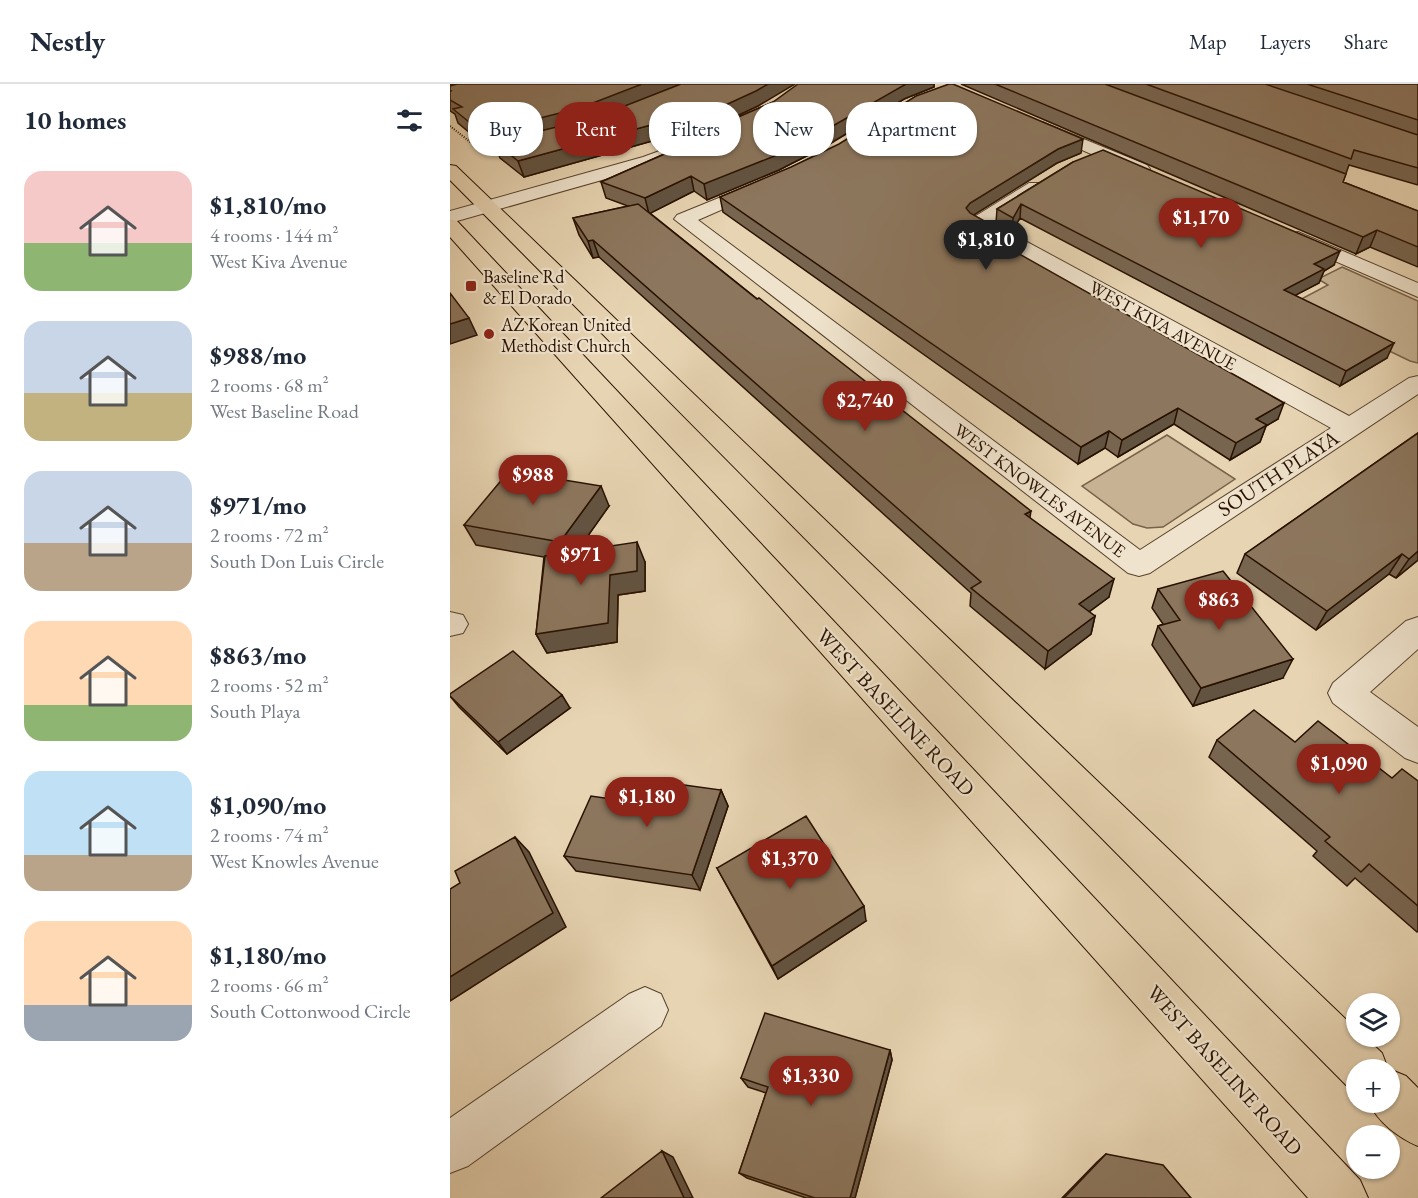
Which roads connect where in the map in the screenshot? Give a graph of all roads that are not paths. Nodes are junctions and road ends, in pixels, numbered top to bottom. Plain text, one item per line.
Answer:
1 (1028, 120) edge
2 (1103, 153) junction
3 (660, 156) edge
4 (1082, 162) edge
5 (450, 170) edge
6 (1055, 175) edge
7 (1161, 178) edge
8 (776, 180) edge
9 (488, 207) junction
10 (450, 218) edge
11 (450, 225) edge
12 (1279, 230) edge
13 (1418, 291) edge
14 (1418, 383) edge
15 (1349, 427) junction
16 (1139, 565) joint
17 (1418, 630) edge
18 (1418, 747) edge
19 (645, 1010) dead end
20 (1354, 1059) edge
21 (1400, 1104) edge
22 (1418, 1122) edge
23 (450, 1148) edge
24 (1342, 1198) edge

1 - 2 street
2 - 4 street
2 - 7 street
3 - 9 street
5 - 9 main road
6 - 15 street, WEST KIVA AVENUE
8 - 16 street, WEST KNOWLES AVENUE
9 - 10 street
9 - 20 main road
11 - 24 main road, WEST BASELINE ROAD
12 - 13 street
14 - 15 street, SOUTH PLAYA
15 - 16 street, SOUTH PLAYA
17 - 18 street
19 - 23 street
21 - 22 main road

